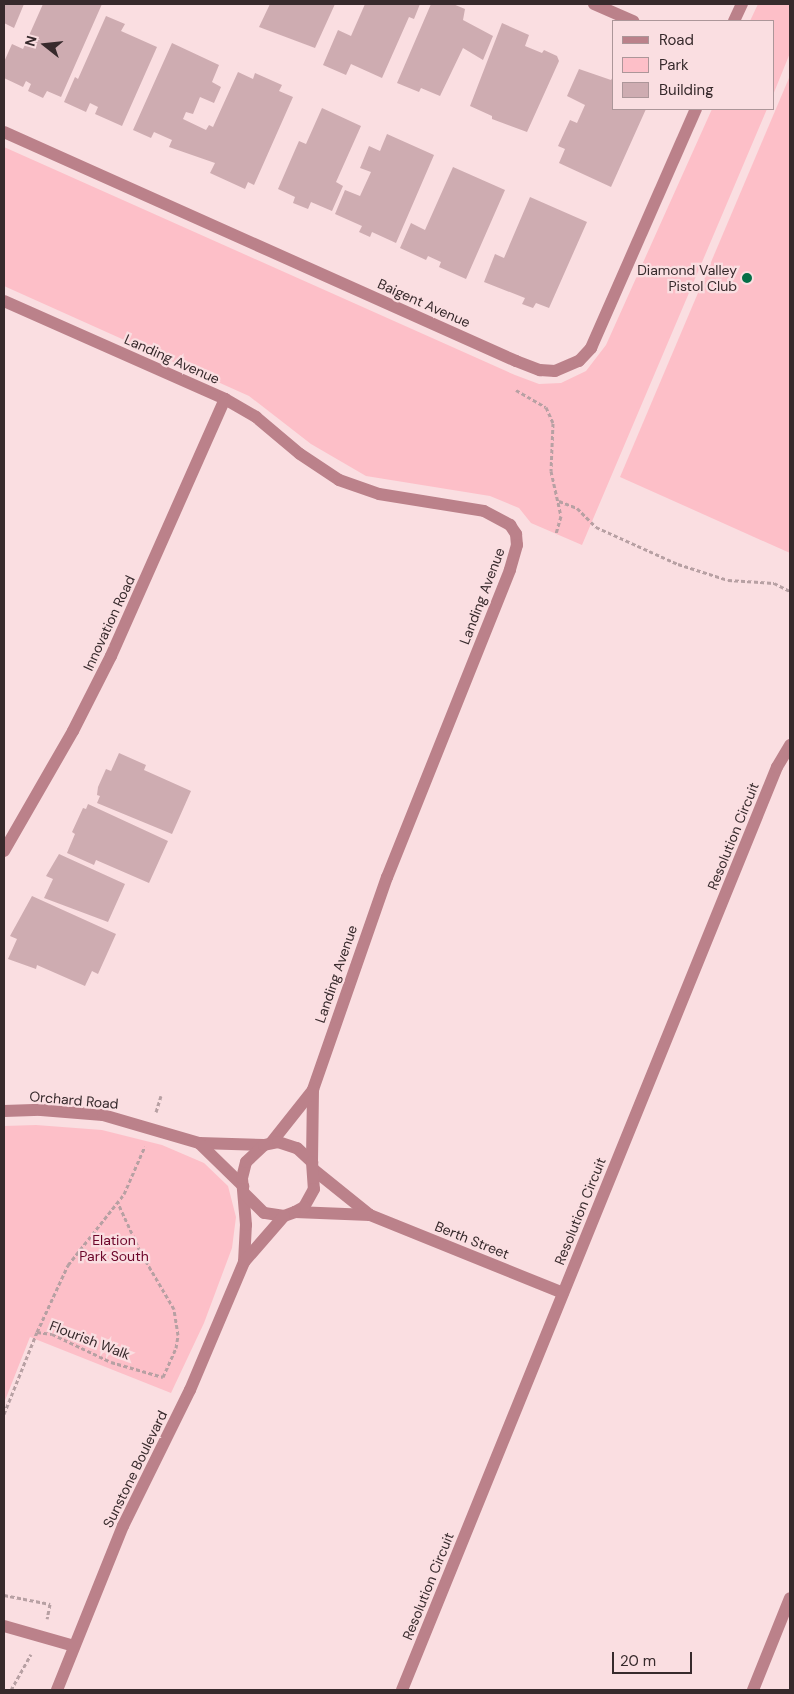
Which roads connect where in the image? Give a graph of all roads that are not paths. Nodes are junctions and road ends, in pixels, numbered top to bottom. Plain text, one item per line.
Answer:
1 (594, 4) edge
2 (742, 4) edge
3 (631, 20) edge
4 (734, 20) edge
5 (696, 110) edge
6 (4, 132) edge
7 (4, 301) edge
8 (225, 399) junction
9 (790, 745) edge
10 (4, 851) edge
11 (313, 1090) junction
12 (4, 1111) edge
13 (199, 1143) junction
14 (267, 1144) junction
15 (313, 1166) junction
16 (244, 1190) junction
17 (290, 1214) junction
18 (370, 1215) junction
19 (244, 1262) junction
20 (563, 1293) junction
21 (790, 1598) edge
22 (4, 1626) edge
23 (74, 1646) junction
24 (57, 1690) edge
25 (402, 1690) edge
26 (753, 1690) edge

1 - 3 street
2 - 4 street
5 - 6 street, Baigent Avenue
7 - 8 street, Landing Avenue
8 - 10 street, Innovation Road
8 - 11 street, Landing Avenue
9 - 20 street, Resolution Circuit
11 - 14 street, Landing Avenue
11 - 15 street, Landing Avenue
12 - 13 street, Orchard Road
13 - 14 street, Orchard Road
13 - 16 street, Orchard Road
14 - 15 street
14 - 16 street
15 - 17 street
15 - 18 street, Berth Street
16 - 17 street
16 - 19 street, Sunstone Boulevard
17 - 18 street, Berth Street
17 - 19 street, Sunstone Boulevard
18 - 20 street, Berth Street
19 - 23 street, Sunstone Boulevard
20 - 25 street, Resolution Circuit
21 - 26 street
22 - 23 street
23 - 24 street, Sunstone Boulevard

